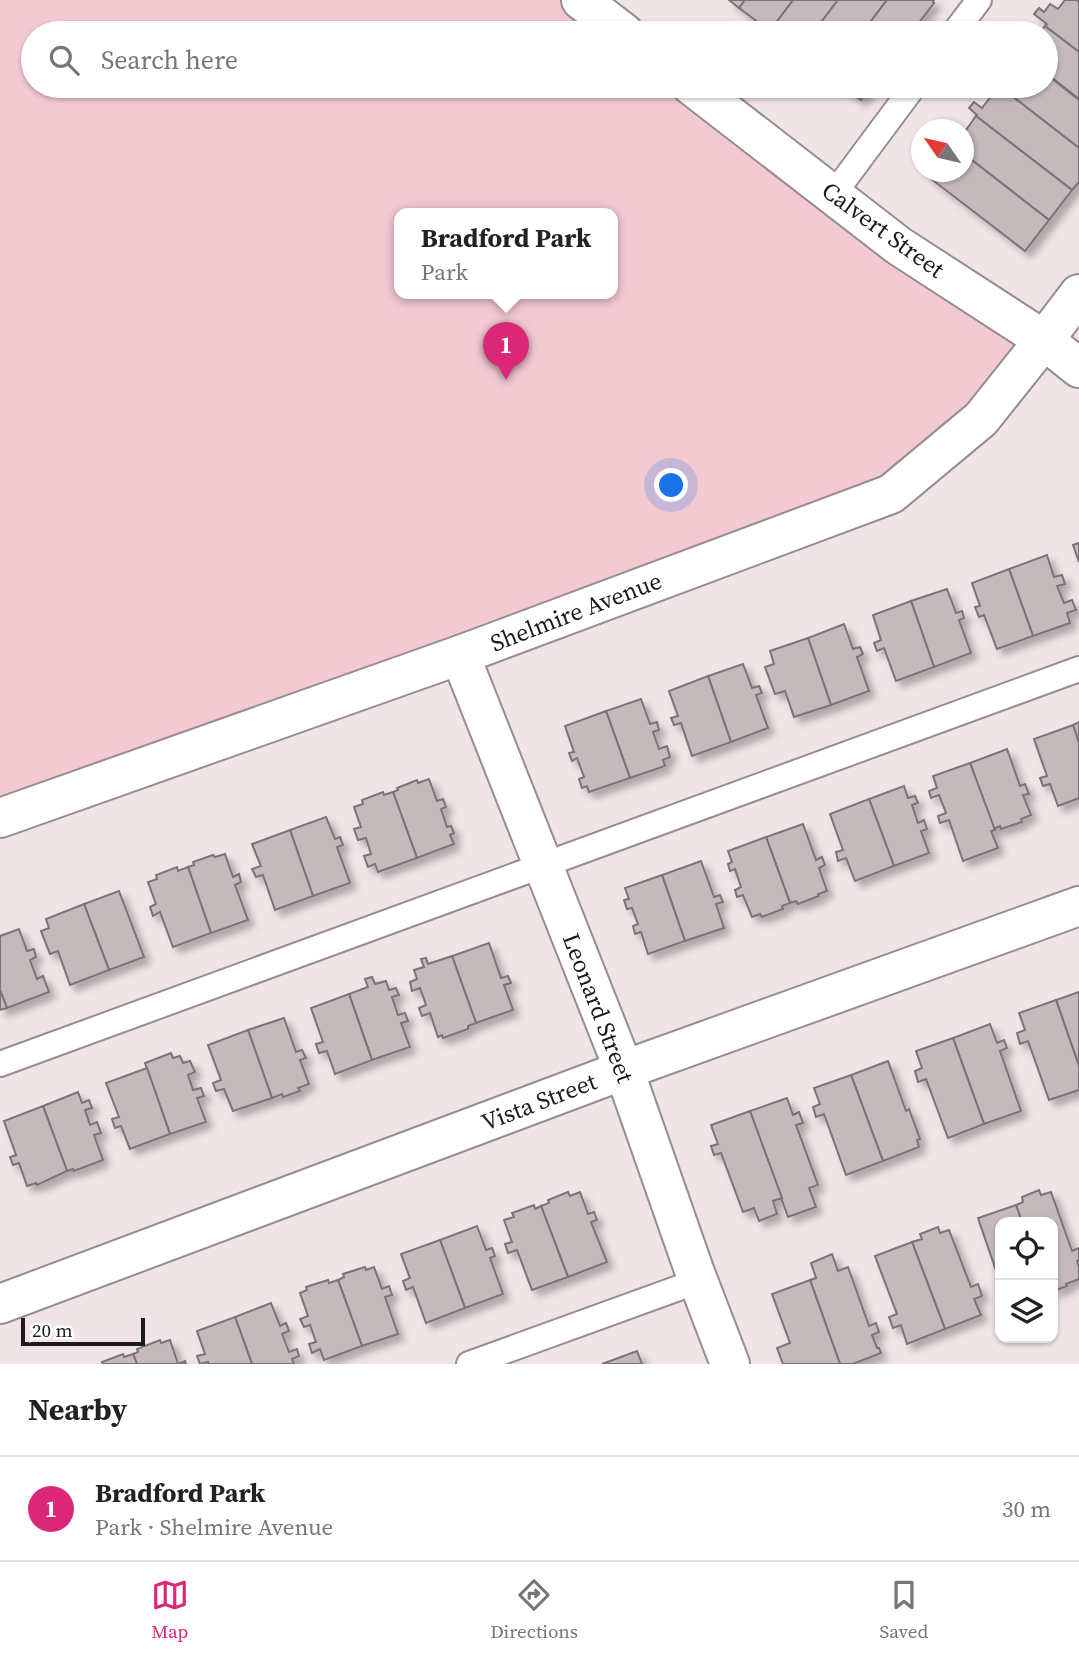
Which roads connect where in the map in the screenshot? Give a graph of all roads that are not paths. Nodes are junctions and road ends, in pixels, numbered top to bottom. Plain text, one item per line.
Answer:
1 (581, 0) edge
2 (979, 0) edge
3 (608, 21) edge
4 (963, 21) edge
5 (708, 98) edge
6 (905, 98) edge
7 (833, 195) junction
8 (1079, 295) edge
9 (1044, 340) junction
10 (1079, 368) edge
11 (460, 655) junction
12 (1079, 669) edge
13 (0, 818) edge
14 (542, 864) junction
15 (1079, 906) edge
16 (0, 1064) edge
17 (624, 1070) junction
18 (698, 1281) junction
19 (0, 1304) edge
20 (469, 1364) edge
21 (730, 1364) edge

1 - 3 street
2 - 4 lane
5 - 7 street, Calvert Street
6 - 7 lane
7 - 9 street, Calvert Street
8 - 9 street, Shelmire Avenue
9 - 10 street, Calvert Street
9 - 11 street, Shelmire Avenue
11 - 13 street, Shelmire Avenue
11 - 14 street, Leonard Street
12 - 14 lane
14 - 16 lane
14 - 17 street, Leonard Street
15 - 17 street, Vista Street
17 - 18 street, Leonard Street
17 - 19 street, Vista Street
18 - 20 lane
18 - 21 street, Leonard Street

